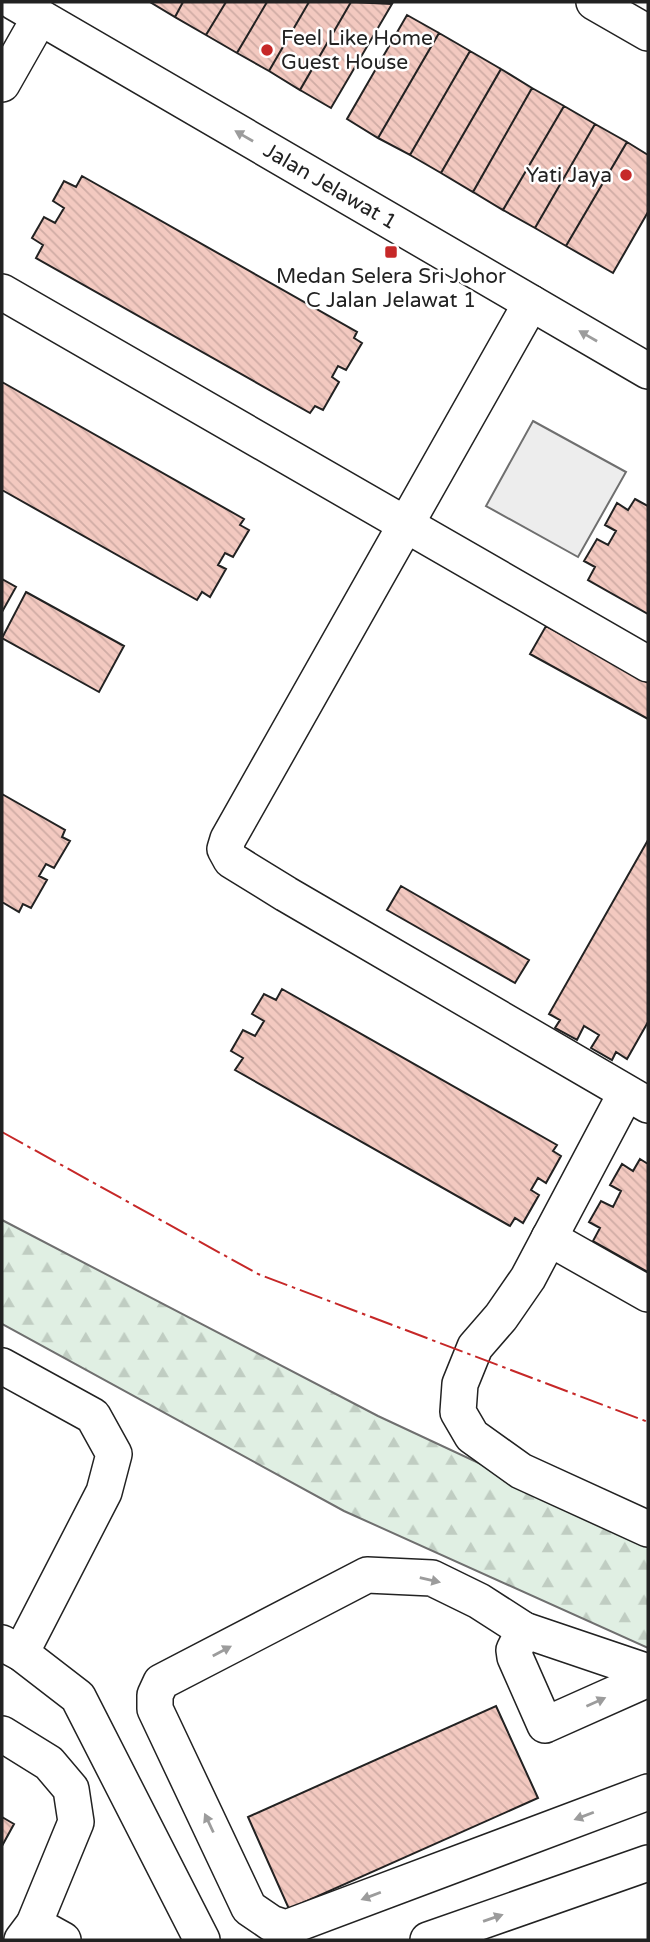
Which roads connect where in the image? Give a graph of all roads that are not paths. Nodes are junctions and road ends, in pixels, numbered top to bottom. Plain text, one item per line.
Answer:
1 (594, 2) edge
2 (27, 9) edge
3 (648, 33) edge
4 (2, 84) edge
5 (2, 292) edge
6 (531, 303) junction
7 (648, 371) edge
8 (405, 525) junction
9 (648, 664) edge
10 (637, 1099) edge
11 (549, 1238) junction
12 (648, 1294) edge
13 (2, 1366) edge
14 (648, 1529) edge
15 (524, 1630) junction
16 (11, 1648) edge
17 (648, 1672) edge
18 (648, 1679) edge
19 (2, 1734) edge
20 (648, 1792) edge
21 (648, 1863) edge
22 (40, 1935) edge
23 (202, 1940) edge
24 (428, 1940) edge

1 - 3 street
2 - 4 street
6 -> 2 street, Jalan Jelawat 1
5 - 8 street
7 -> 6 street, Jalan Jelawat 1
6 - 8 street
8 - 9 street
8 - 10 street
10 - 11 street
11 - 12 street
11 - 14 street
13 - 16 street
15 - 17 street
15 -> 18 street
20 -> 15 street
16 - 23 street
19 - 22 street
24 -> 21 street

